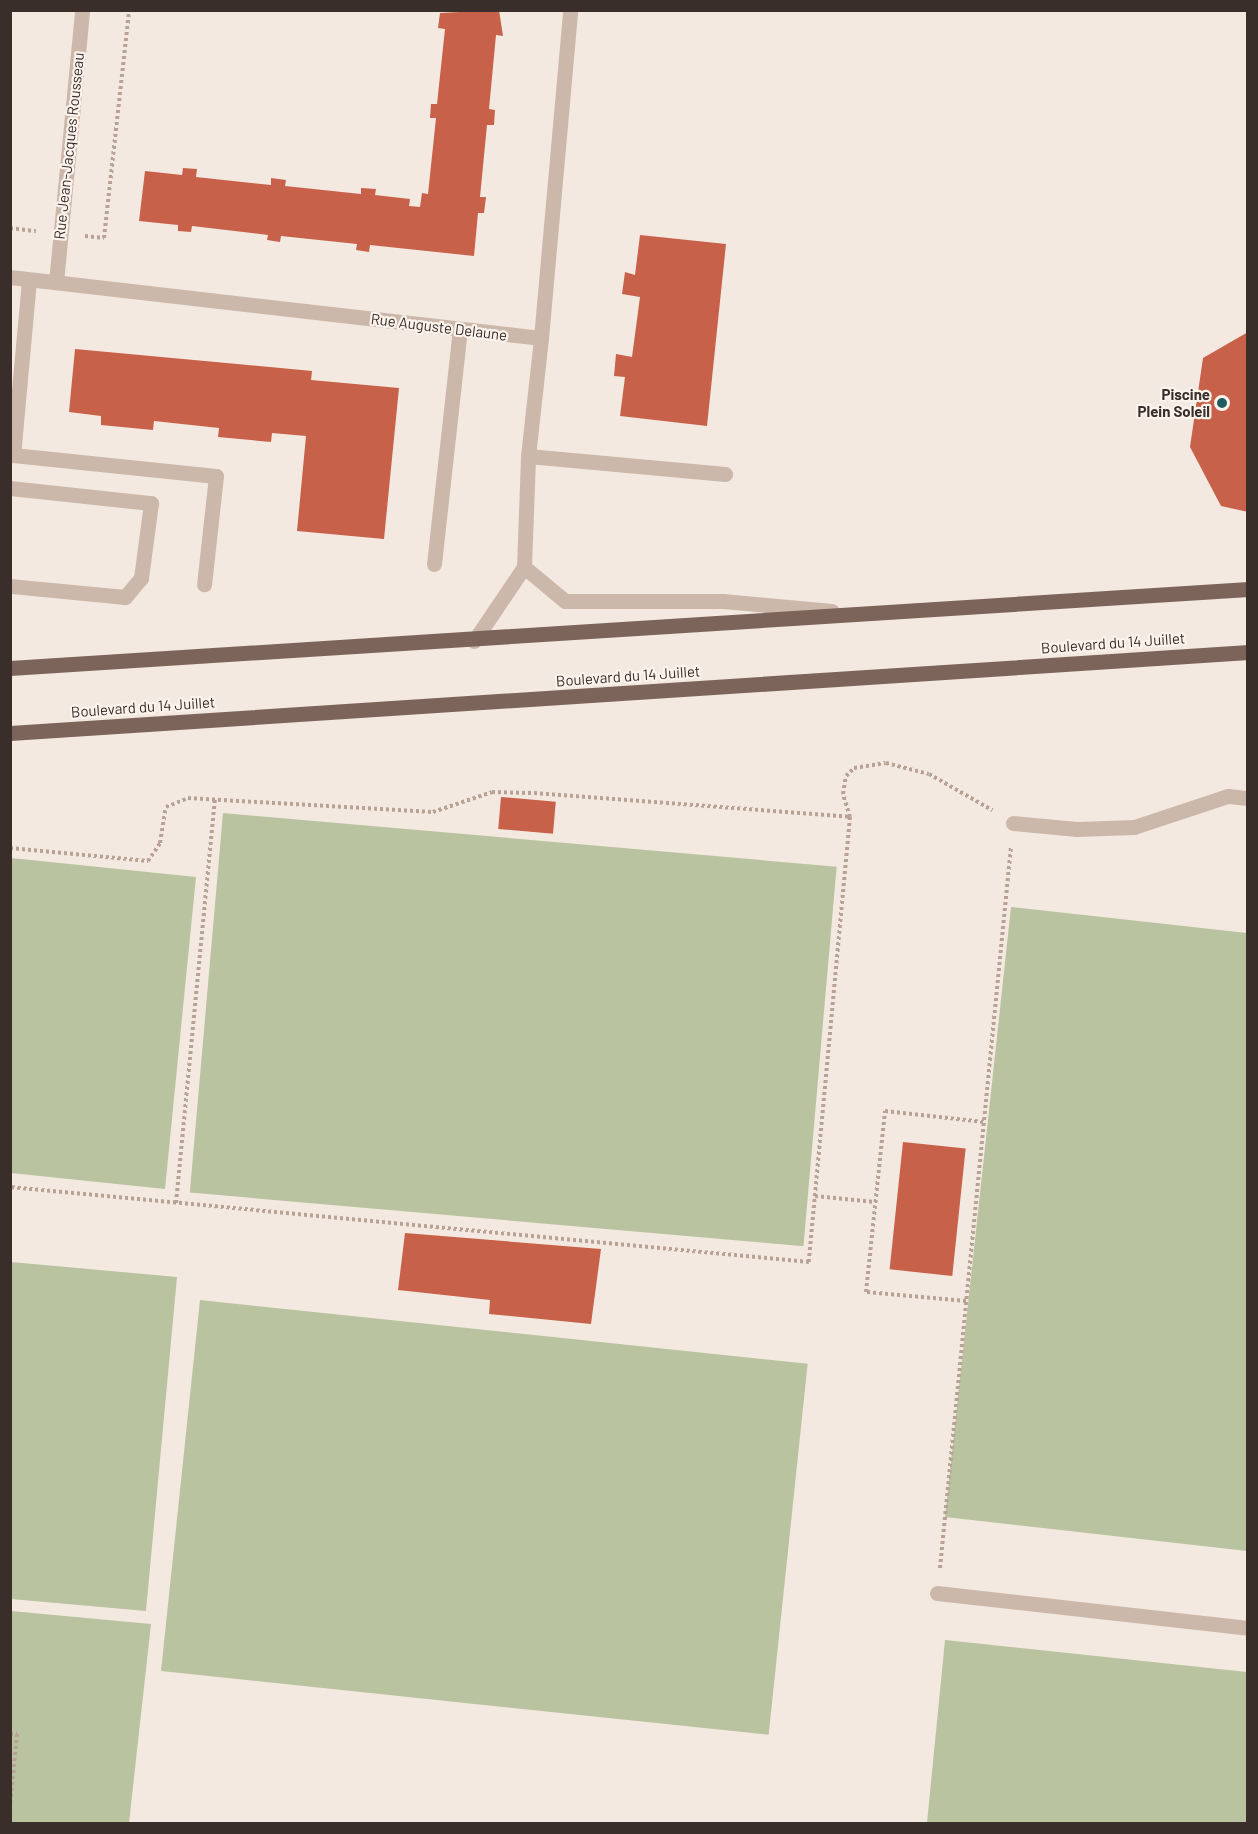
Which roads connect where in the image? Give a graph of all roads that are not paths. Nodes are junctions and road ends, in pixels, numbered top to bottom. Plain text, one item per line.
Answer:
1 (82, 10) edge
2 (570, 10) edge
3 (10, 277) edge
4 (29, 280) junction
5 (56, 282) junction
6 (460, 329) junction
7 (541, 338) junction
8 (528, 456) junction
9 (725, 474) dead end
10 (10, 488) edge
11 (434, 564) dead end
12 (524, 567) junction
13 (204, 584) dead end
14 (10, 586) edge
15 (1248, 589) edge
16 (866, 614) junction
17 (474, 641) junction
18 (1248, 652) edge
19 (10, 668) edge
20 (10, 733) edge
21 (1248, 798) edge
22 (1013, 823) road end
23 (937, 1593) road end
24 (1248, 1628) edge

1 - 5 street, Rue Jean-Jacques Rousseau
2 - 7 street
3 - 4 street, Rue Auguste Delaune
4 - 5 street, Rue Auguste Delaune
4 - 13 street
5 - 6 street, Rue Auguste Delaune
6 - 7 street, Rue Auguste Delaune
6 - 11 street
7 - 8 street
8 - 9 street
8 - 12 street
10 - 14 street
12 - 16 street
12 - 17 street
15 - 16 main road
16 - 17 main road
17 - 19 main road
18 - 20 main road, Boulevard du 14 Juillet
21 - 22 street
23 - 24 street

